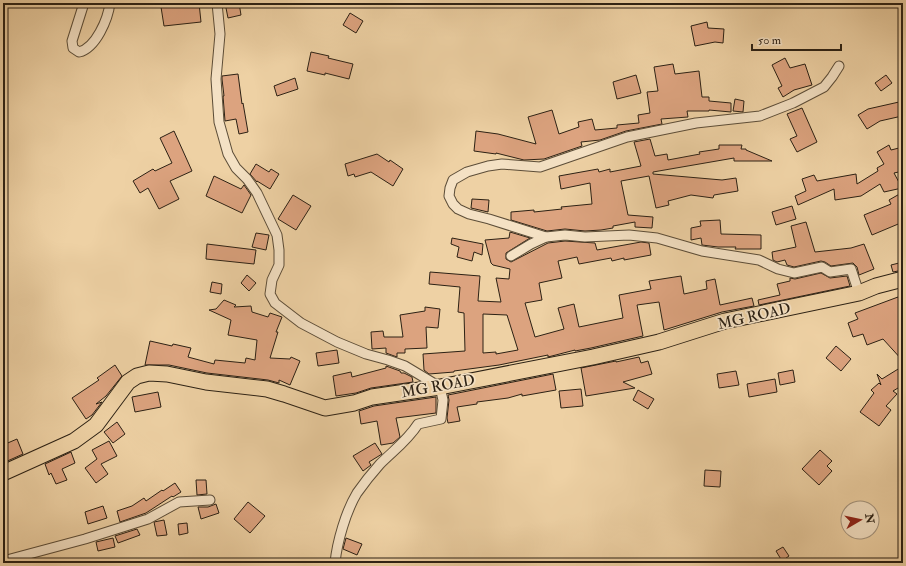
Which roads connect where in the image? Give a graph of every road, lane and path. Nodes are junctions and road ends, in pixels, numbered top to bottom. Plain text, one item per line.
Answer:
1 (84, 3) edge
2 (110, 3) edge
3 (217, 3) edge
4 (839, 66) dead end
5 (546, 237) junction
6 (511, 256) dead end
7 (903, 279) edge
8 (859, 293) junction
9 (440, 387) junction
10 (3, 473) edge
11 (210, 500) dead end
12 (3, 561) edge
13 (335, 563) edge

1 - 2 street
3 - 9 street
4 - 5 street
5 - 6 street
5 - 8 street
7 - 8 main road, MG ROAD
8 - 9 main road, MG ROAD
9 - 10 main road, MG ROAD
9 - 13 street
11 - 12 street

